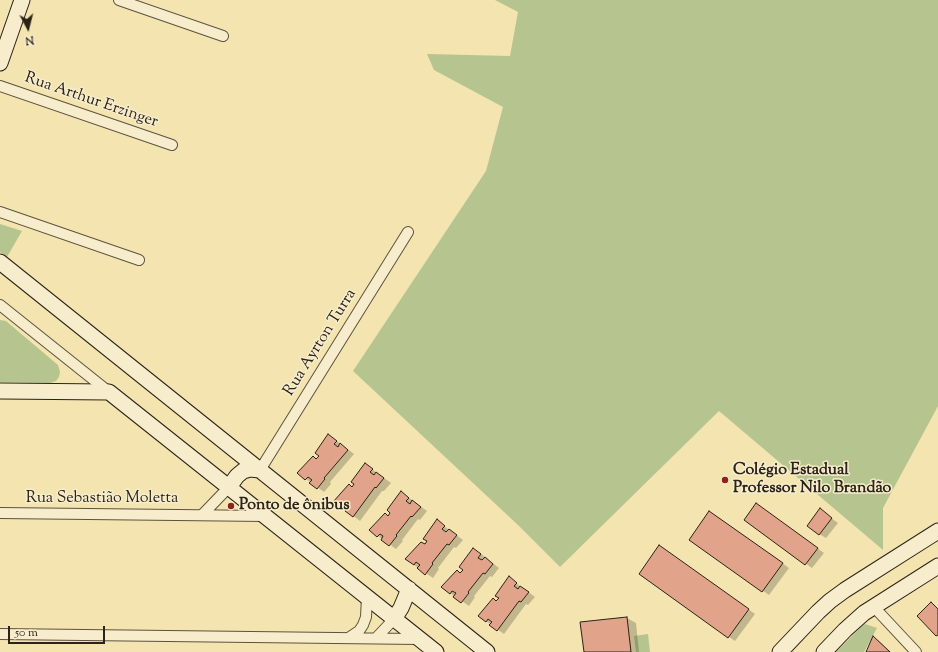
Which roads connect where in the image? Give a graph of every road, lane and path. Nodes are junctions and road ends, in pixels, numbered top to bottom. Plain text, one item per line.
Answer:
1 (22, 0) edge
2 (120, 0) edge
3 (223, 36) dead end
4 (0, 63) edge
5 (0, 86) edge
6 (172, 145) dead end
7 (0, 212) edge
8 (408, 232) dead end
9 (139, 260) dead end
10 (0, 262) edge
11 (0, 306) edge
12 (0, 391) edge
13 (109, 392) junction
14 (260, 470) junction
15 (229, 487) junction
16 (0, 513) edge
17 (203, 514) junction
18 (265, 516) junction
19 (938, 532) edge
20 (938, 566) edge
21 (409, 589) junction
22 (367, 597) junction
23 (873, 606) junction
24 (394, 619) junction
25 (0, 634) edge
26 (350, 637) junction
27 (377, 637) junction
28 (419, 639) junction
29 (436, 652) edge
30 (488, 652) edge
31 (780, 652) edge
32 (824, 652) edge
33 (916, 652) edge

1 - 4 street
2 - 3 street
5 - 6 street, Rua Arthur Erzinger
7 - 9 street
8 - 14 street, Rua Ayrton Turra
10 - 14 street
11 - 13 street
12 - 13 street
13 - 15 street
14 - 15 street
14 - 21 street
15 - 17 street
15 - 18 street
16 - 17 street, Rua Sebastião Moletta
17 - 18 street, Rua Sebastião Moletta
18 - 22 street
19 - 31 street
20 - 23 street
21 - 24 street
21 - 30 street
22 - 24 street
22 - 26 street
23 - 32 street
23 - 33 street
24 - 27 street
24 - 28 street
25 - 26 street
26 - 27 street
27 - 28 street
28 - 29 street

